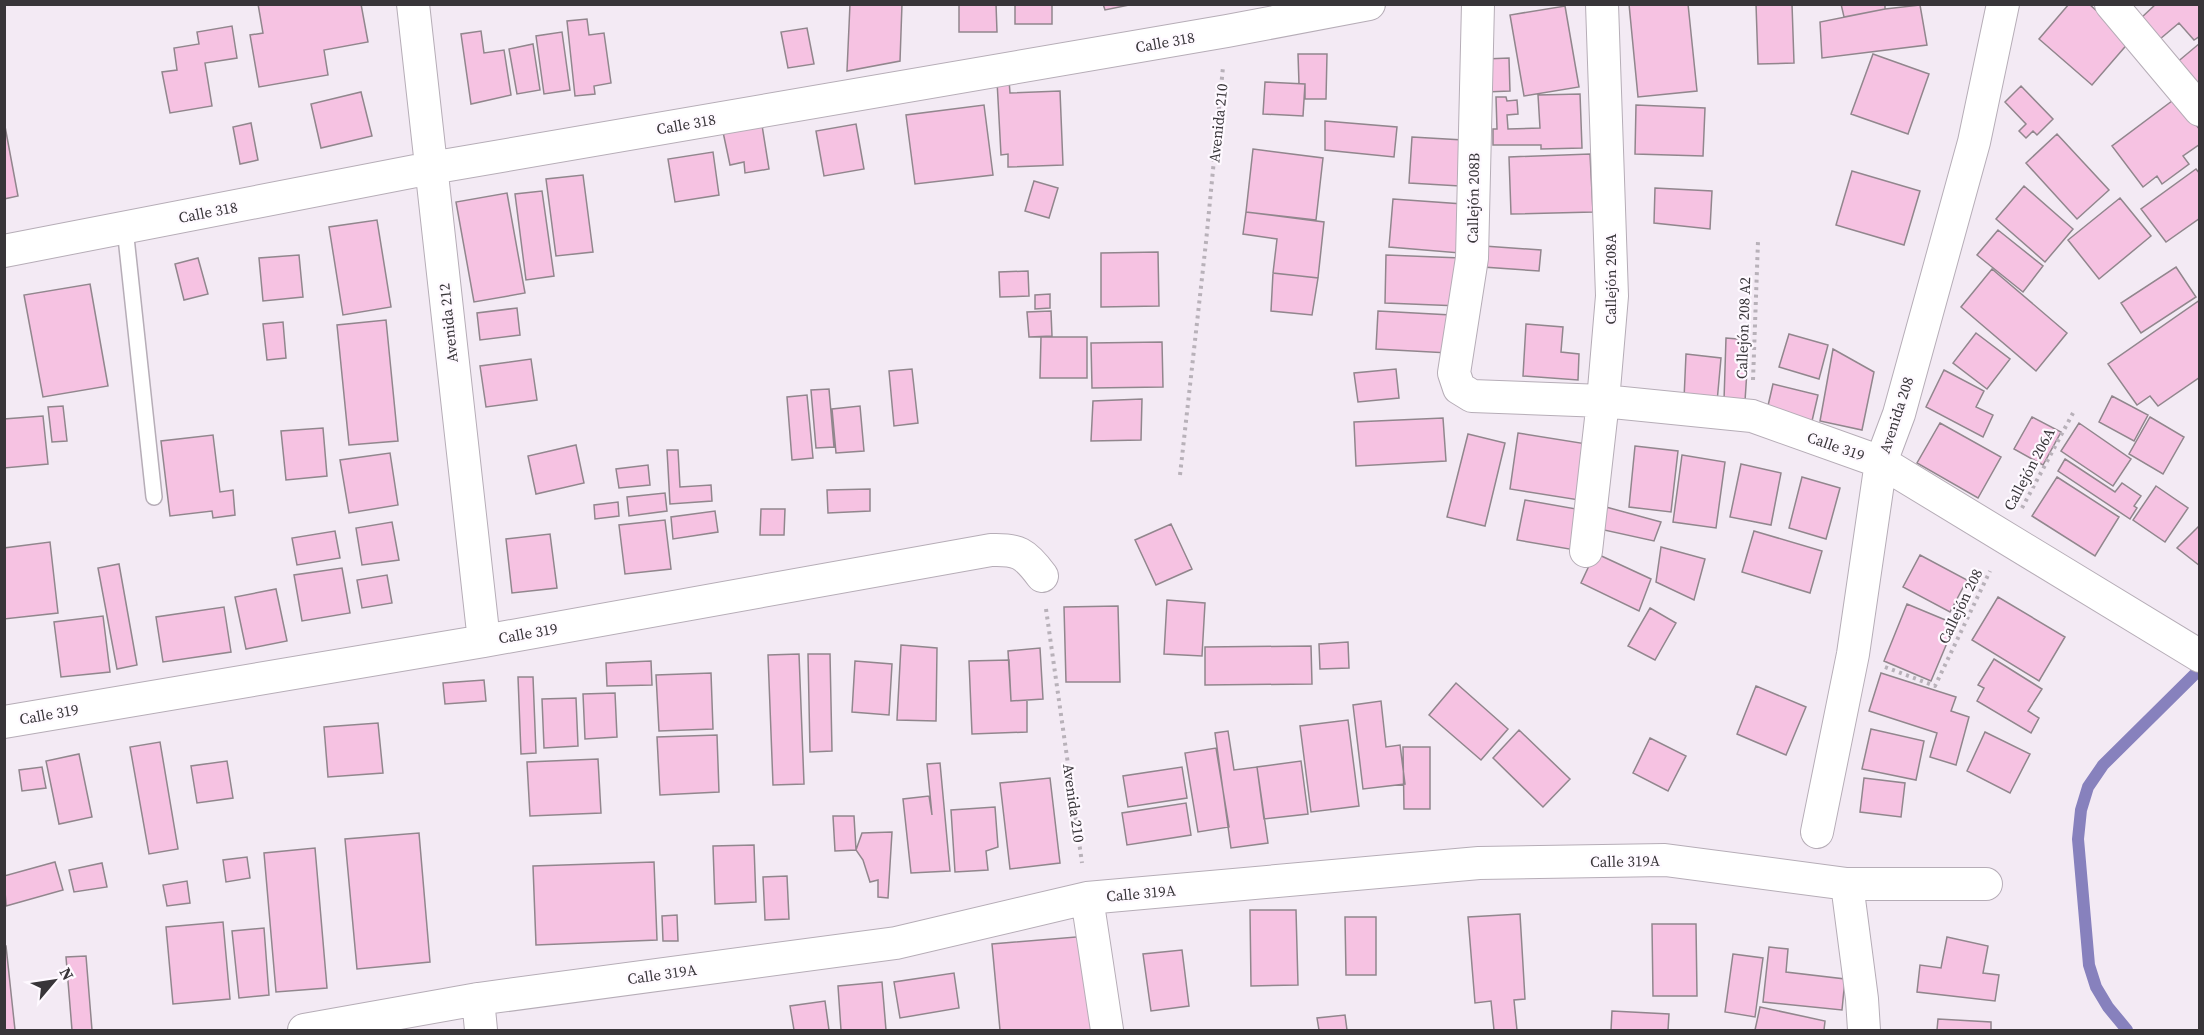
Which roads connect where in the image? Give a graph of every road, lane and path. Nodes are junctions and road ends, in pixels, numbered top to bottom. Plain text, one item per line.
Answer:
1 (413, 4) edge
2 (1368, 4) edge
3 (1478, 4) edge
4 (1602, 4) edge
5 (2003, 4) edge
6 (2111, 4) edge
7 (1228, 18) edge
8 (2199, 110) edge
9 (431, 168) junction
10 (125, 228) junction
11 (1758, 241) dead end
12 (4, 251) edge
13 (1459, 388) joint
14 (1603, 401) junction
15 (2073, 413) dead end
16 (1752, 416) junction
17 (1881, 462) junction
18 (1180, 475) dead end
19 (154, 497) dead end
20 (2007, 537) junction
21 (1586, 552) dead end
22 (1042, 576) joint
23 (484, 641) junction
24 (1853, 654) junction
25 (2199, 656) edge
26 (4, 722) edge
27 (1817, 832) dead end
28 (1847, 884) junction
29 (1986, 884) dead end
30 (1087, 898) junction
31 (478, 999) junction
32 (304, 1030) edge
33 (481, 1030) edge
34 (1107, 1030) edge
35 (1864, 1030) edge

1 - 9 street, Avenida 212
2 - 7 street, Calle 318
3 - 13 street, Callejón 208B
4 - 14 street, Callejón 208A
5 - 17 street, Avenida 208
6 - 8 street
7 - 9 street, Calle 318
7 - 18 path, Avenida 210
9 - 10 street, Calle 318
9 - 23 street, Avenida 212
10 - 12 street, Calle 318
10 - 19 lane
11 - 16 path, Callejón 208 A2
13 - 14 street, Calle 319
14 - 16 street, Calle 319
14 - 21 street, Callejón 208A
15 - 20 path, Callejón 206A
16 - 17 street, Calle 319
17 - 20 street, Calle 319
17 - 24 street, Avenida 208
20 - 24 path, Callejón 208
20 - 25 street, Calle 319
22 - 23 street, Calle 319
22 - 30 path, Avenida 210
23 - 26 street, Calle 319
24 - 27 street, Avenida 208
28 - 29 street, Calle 319A
28 - 30 street, Calle 319A
28 - 35 street
30 - 31 street, Calle 319A
30 - 34 street
31 - 32 street, Calle 319A
31 - 33 street

